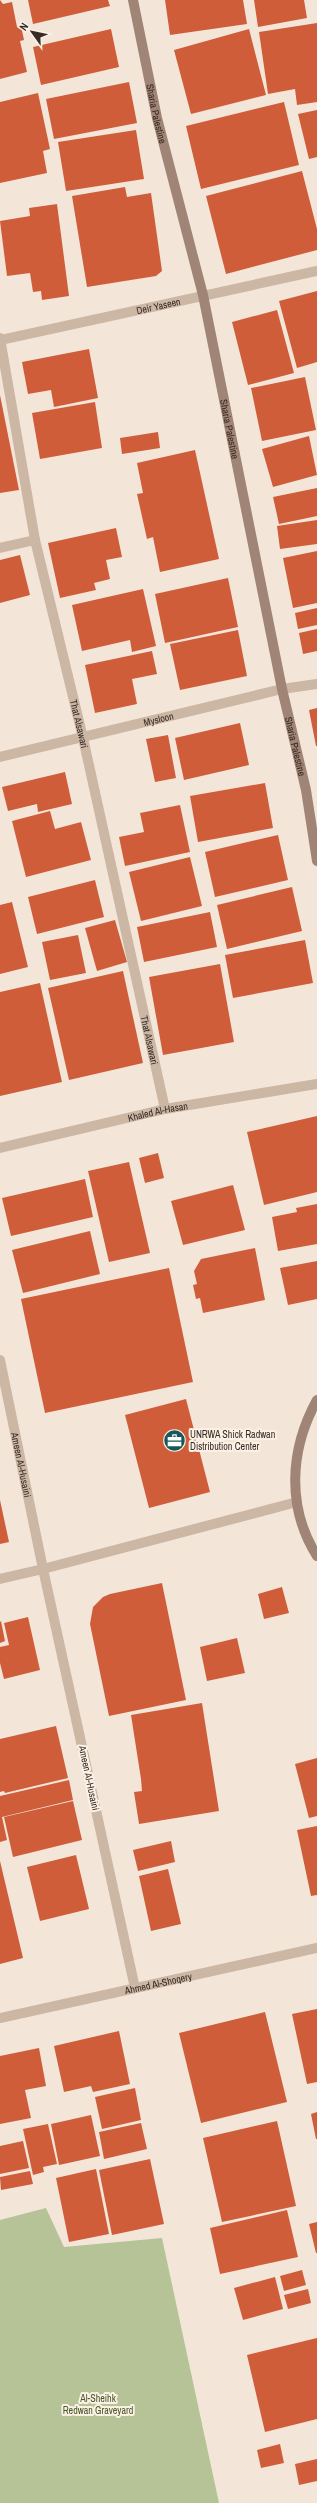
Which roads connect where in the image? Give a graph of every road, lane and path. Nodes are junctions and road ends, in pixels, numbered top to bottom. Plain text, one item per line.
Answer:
1 (133, 0) edge
2 (317, 270) edge
3 (202, 295) junction
4 (0, 339) edge
5 (36, 540) junction
6 (0, 548) edge
7 (317, 684) edge
8 (282, 689) junction
9 (83, 738) junction
10 (0, 757) edge
11 (317, 861) edge
12 (317, 1084) edge
13 (165, 1109) junction
14 (0, 1148) edge
15 (0, 1360) edge
16 (317, 1400) edge
17 (297, 1502) junction
18 (317, 1556) edge
19 (43, 1569) junction
20 (0, 1579) edge
21 (317, 1948) edge
22 (135, 1988) junction
23 (0, 2018) edge

1 - 3 street, Sharia Palestine
2 - 3 street, Deir Yaseen
3 - 4 street, Deir Yaseen
3 - 8 street, Sharia Palestine
4 - 5 street, That Alsawari
5 - 6 street
5 - 9 street, That Alsawari
7 - 8 street, Mysloon
8 - 9 street, Mysloon
8 - 11 street, Sharia Palestine
9 - 10 street, Mysloon
9 - 13 street, That Alsawari
12 - 13 street, Khaled Al-Hasan
13 - 14 street, Khaled Al-Hasan
15 - 19 street, Ameen Al-Husaini
16 - 17 street
17 - 18 street
17 - 19 street
19 - 20 street
19 - 22 street, Ameen Al-Husaini
21 - 22 street, Ahmed Al-Shoqery
22 - 23 street, Ahmed Al-Shoqery

